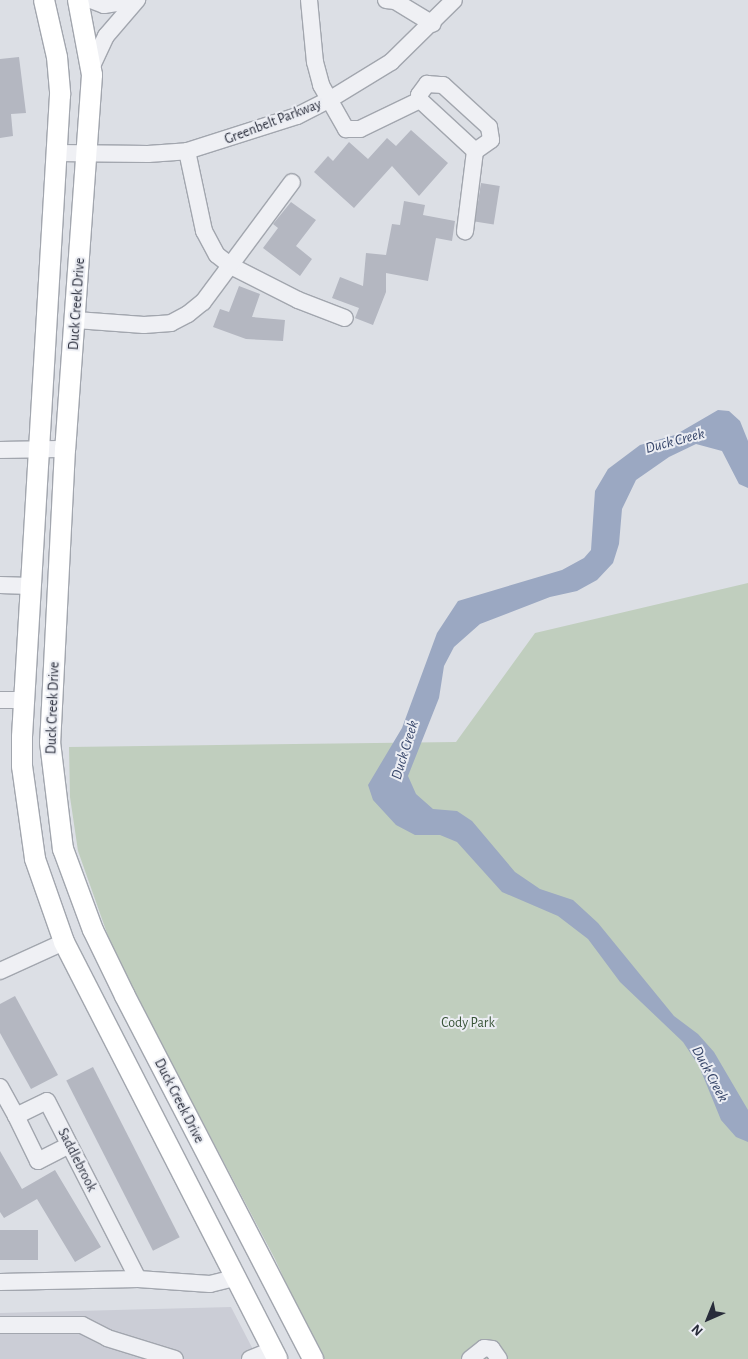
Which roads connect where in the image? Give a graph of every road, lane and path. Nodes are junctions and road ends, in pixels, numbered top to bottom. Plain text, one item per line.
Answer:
1 (44, 0) edge
2 (78, 0) edge
3 (91, 0) edge
4 (136, 0) edge
5 (309, 0) edge
6 (392, 0) edge
7 (454, 0) edge
8 (433, 24) junction
9 (91, 68) junction
10 (329, 100) junction
11 (420, 100) junction
12 (187, 151) junction
13 (475, 151) junction
14 (57, 153) junction
15 (87, 155) junction
16 (292, 182) dead end
17 (465, 231) dead end
18 (231, 266) junction
19 (345, 318) dead end
20 (76, 320) junction
21 (0, 450) edge
22 (38, 450) junction
23 (65, 450) junction
24 (0, 585) edge
25 (30, 586) junction
26 (52, 699) junction
27 (0, 700) edge
28 (24, 700) junction
29 (93, 930) junction
30 (64, 942) junction
31 (0, 971) edge
32 (0, 1087) edge
33 (16, 1116) junction
34 (69, 1145) junction
35 (234, 1278) junction
36 (138, 1279) junction
37 (0, 1282) edge
38 (0, 1325) edge
39 (274, 1354) edge
40 (175, 1359) edge
41 (250, 1359) edge
42 (313, 1359) edge
43 (470, 1359) edge
44 (499, 1359) edge

1 - 14 main road, Duck Creek Drive
2 - 9 main road, Duck Creek Drive
3 - 4 street
4 - 9 street
5 - 10 street
6 - 8 street
7 - 8 street, Greenbelt Parkway
8 - 10 street, Greenbelt Parkway
9 - 15 main road, Duck Creek Drive
10 - 11 street
10 - 12 street, Greenbelt Parkway
11 - 13 street
11 - 13 street
12 - 15 street, Greenbelt Parkway
12 - 18 street
13 - 17 street
14 - 15 street, Greenbelt Parkway
14 - 22 main road, Duck Creek Drive
15 - 20 main road, Duck Creek Drive
16 - 18 street
18 - 19 street
18 - 20 street
20 - 23 main road, Duck Creek Drive
21 - 22 street
22 - 23 street
22 - 25 main road, Duck Creek Drive
23 - 26 main road, Duck Creek Drive
24 - 25 street
25 - 28 main road, Duck Creek Drive
26 - 28 main road
26 - 29 main road, Duck Creek Drive
27 - 28 street
28 - 30 main road, Duck Creek Drive
29 - 30 main road
29 - 42 main road, Duck Creek Drive
30 - 31 street
30 - 35 main road, Duck Creek Drive
32 - 33 street
33 - 34 street, Saddlebrook
33 - 34 street
34 - 36 street, Saddlebrook
35 - 36 street
35 - 39 main road, Duck Creek Drive
36 - 37 street
38 - 40 street
39 - 41 street
43 - 44 street

